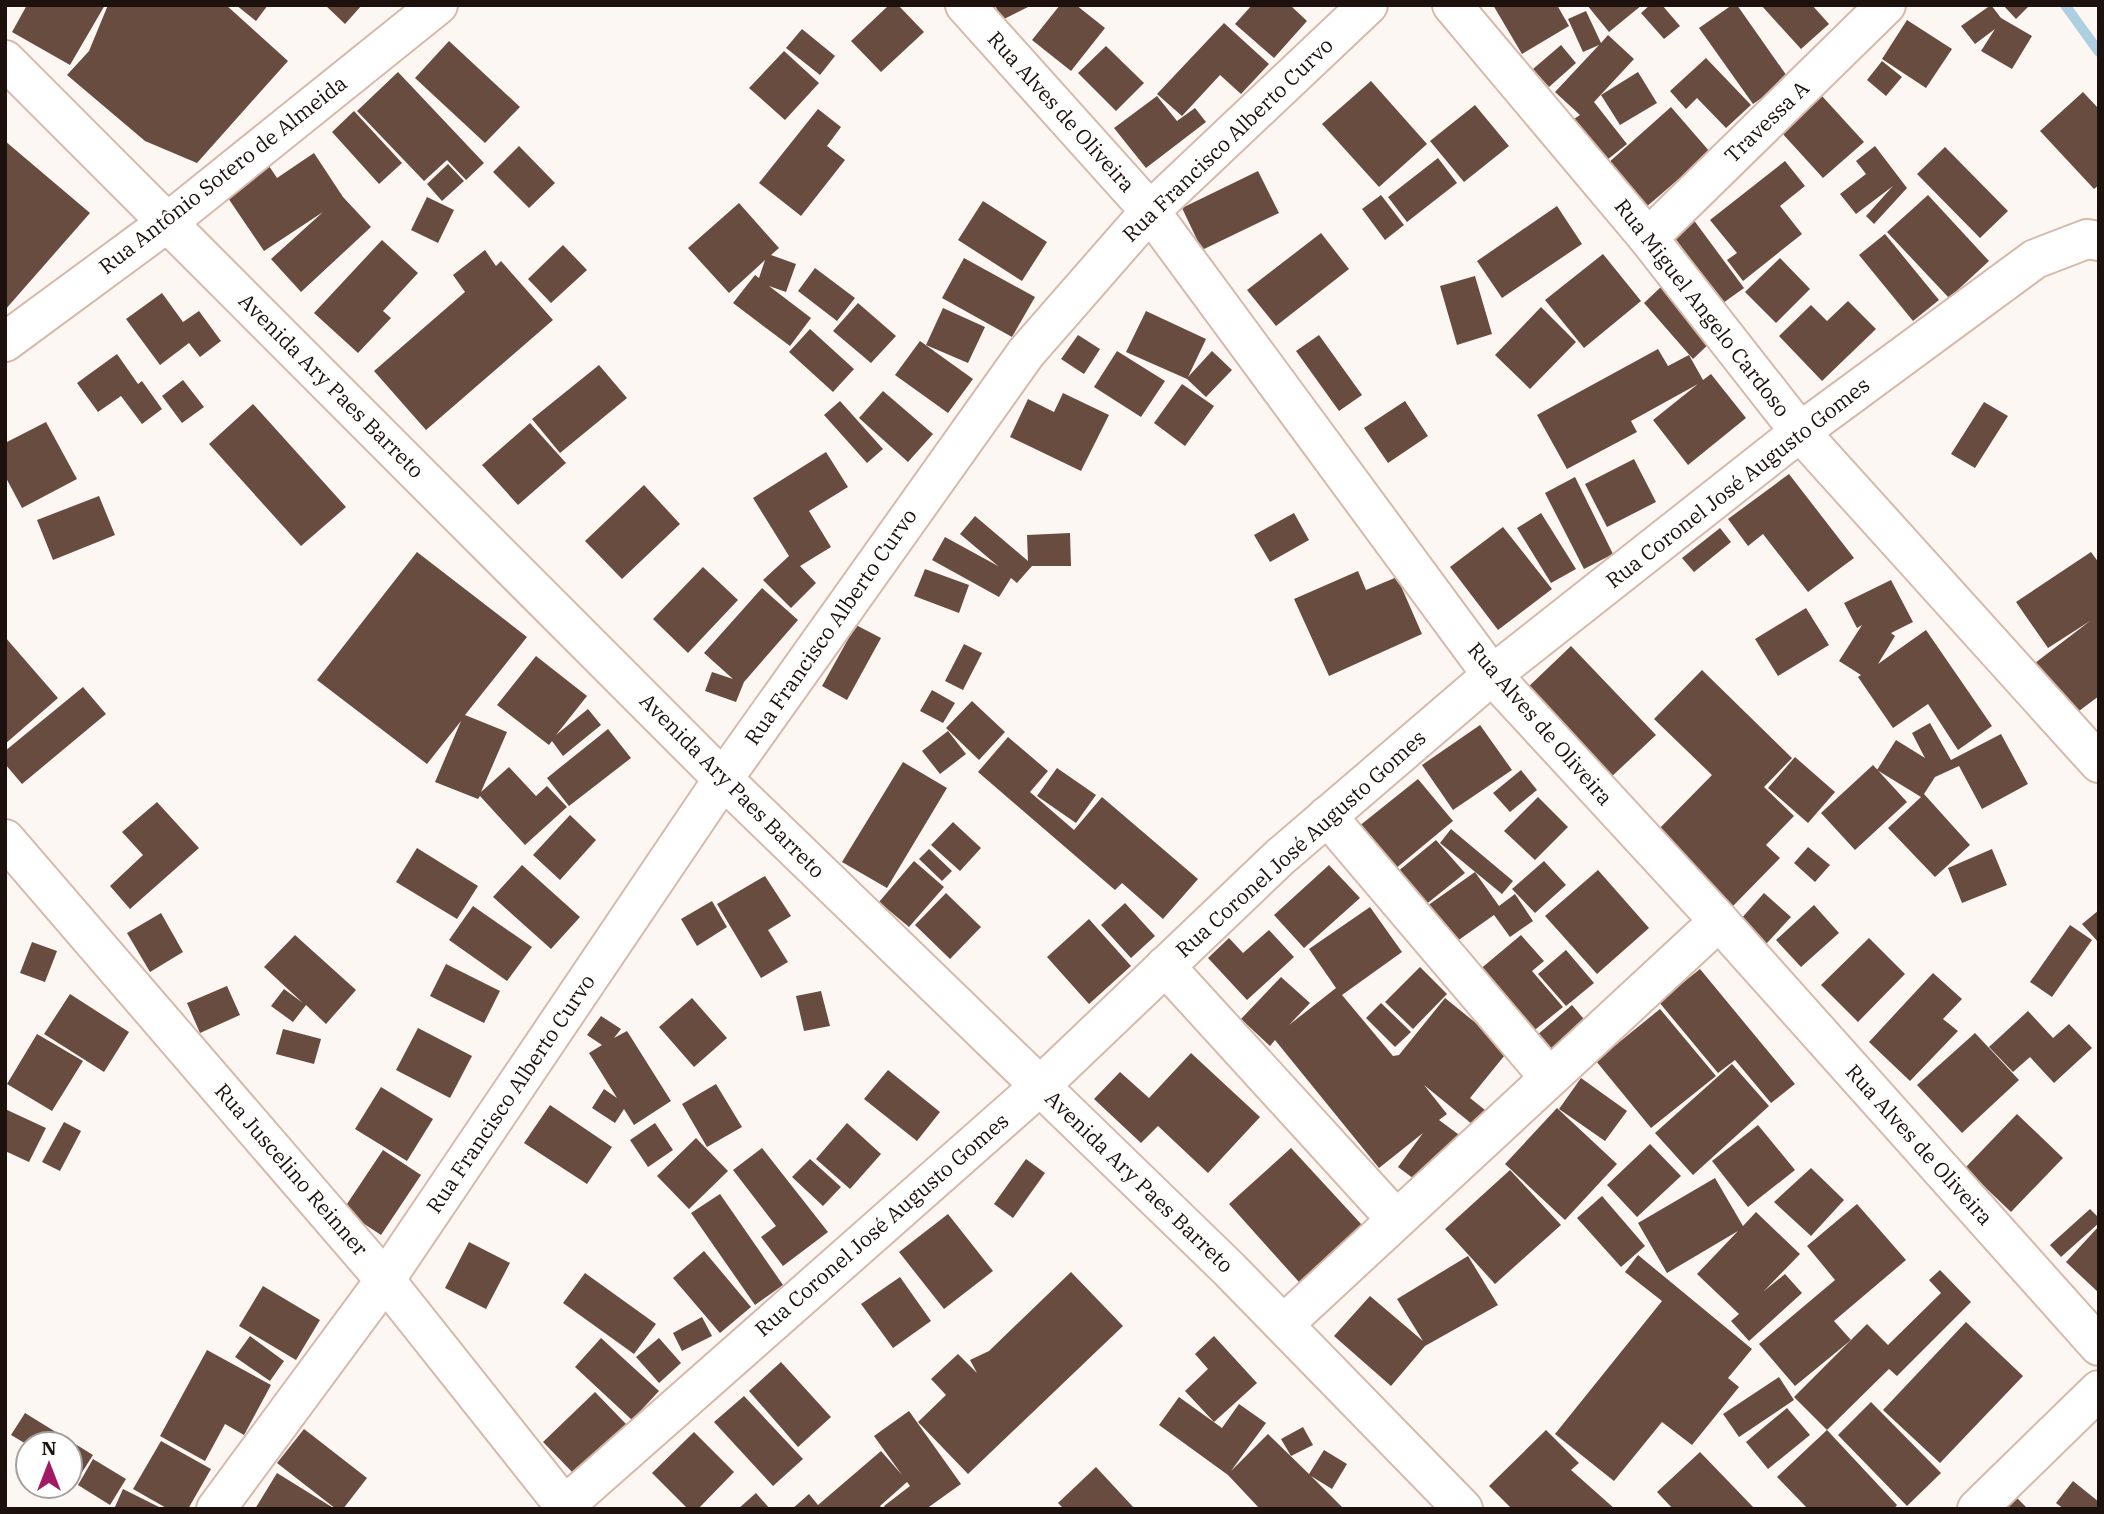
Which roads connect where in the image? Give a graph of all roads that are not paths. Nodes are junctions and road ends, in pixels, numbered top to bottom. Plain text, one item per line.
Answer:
1 (439, 5) edge
2 (965, 5) edge
3 (1368, 5) edge
4 (1452, 5) edge
5 (1886, 5) edge
6 (5, 60) edge
7 (1150, 211) junction
8 (167, 222) junction
9 (1648, 238) junction
10 (2093, 240) edge
11 (5, 342) edge
12 (1800, 432) junction
13 (1492, 675) junction
14 (2099, 762) edge
15 (723, 779) junction
16 (1327, 817) junction
17 (5, 839) edge
18 (1719, 921) junction
19 (1165, 966) junction
20 (1548, 1076) junction
21 (1040, 1086) junction
22 (1395, 1218) junction
23 (385, 1280) junction
24 (1284, 1324) junction
25 (2099, 1346) edge
26 (2099, 1390) edge
27 (564, 1508) edge
28 (216, 1509) edge
29 (1462, 1509) edge
30 (1977, 1509) edge

1 - 8 street, Rua Antônio Sotero de Almeida
2 - 7 street, Rua Alves de Oliveira
3 - 7 street, Rua Francisco Alberto Curvo
4 - 9 street, Rua Miguel Angelo Cardoso
5 - 9 street, Travessa A
6 - 8 street, Avenida Ary Paes Barreto
7 - 13 street, Rua Alves de Oliveira
7 - 15 street, Rua Francisco Alberto Curvo
8 - 11 street, Rua Antônio Sotero de Almeida
8 - 15 street, Avenida Ary Paes Barreto
9 - 12 street, Rua Miguel Angelo Cardoso
10 - 12 street, Rua Coronel José Augusto Gomes
12 - 13 street, Rua Coronel José Augusto Gomes
12 - 14 street, Rua Miguel Angelo Cardoso
13 - 16 street, Rua Coronel José Augusto Gomes
13 - 18 street, Rua Alves de Oliveira
15 - 21 street, Avenida Ary Paes Barreto
15 - 23 street, Rua Francisco Alberto Curvo
16 - 19 street, Rua Coronel José Augusto Gomes
16 - 20 street
17 - 23 street, Rua Juscelino Reinner
18 - 20 street
18 - 25 street, Rua Alves de Oliveira
19 - 21 street, Rua Coronel José Augusto Gomes
19 - 22 street
20 - 22 street
21 - 24 street, Avenida Ary Paes Barreto
21 - 27 street, Rua Coronel José Augusto Gomes
22 - 24 street
23 - 27 street, Rua Juscelino Reinner
23 - 28 street, Rua Francisco Alberto Curvo
24 - 29 street, Avenida Ary Paes Barreto
26 - 30 street

